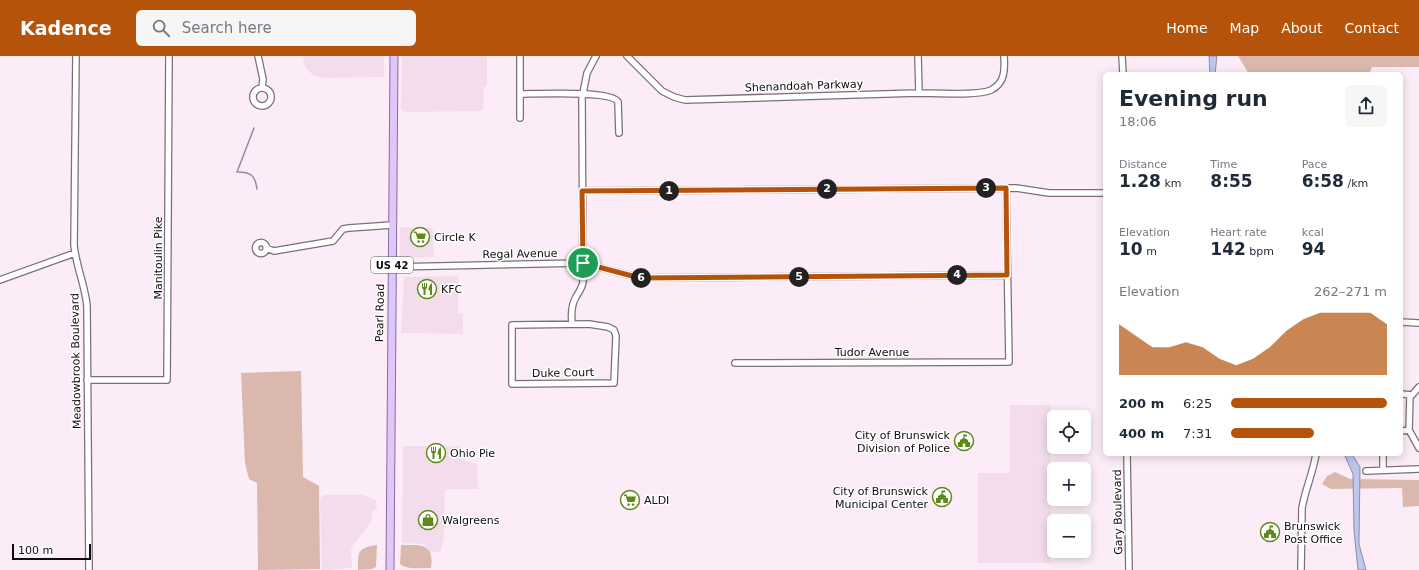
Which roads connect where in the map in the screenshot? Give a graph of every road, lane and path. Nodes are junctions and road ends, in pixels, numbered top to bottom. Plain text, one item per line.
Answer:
1 (76, 56) edge
2 (169, 56) edge
3 (258, 56) edge
4 (394, 56) edge
5 (596, 56) edge
6 (626, 56) edge
7 (636, 56) edge
8 (918, 56) edge
9 (1004, 56) edge
10 (1122, 56) edge
11 (520, 57) dead end
12 (631, 61) junction
13 (1123, 72) edge
14 (262, 88) dead end
15 (583, 93) junction
16 (919, 93) junction
17 (520, 94) junction
18 (520, 118) dead end
19 (619, 133) dead end
20 (1006, 188) junction
21 (582, 191) junction
22 (1103, 193) edge
23 (392, 225) junction
24 (266, 248) dead end
25 (75, 252) junction
26 (583, 263) junction
27 (392, 267) junction
28 (1007, 275) junction
29 (0, 280) edge
30 (1403, 322) edge
31 (1419, 323) edge
32 (572, 324) junction
33 (735, 363) dead end
34 (87, 380) junction
35 (1419, 387) edge
36 (1403, 394) edge
37 (1410, 395) junction
38 (1409, 430) junction
39 (1403, 431) edge
40 (1419, 448) edge
41 (1127, 456) edge
42 (1316, 456) edge
43 (1383, 456) edge
44 (1419, 469) edge
45 (1383, 470) junction
46 (1366, 471) dead end
47 (89, 570) edge
48 (390, 570) edge
49 (1129, 570) edge
50 (1302, 570) edge

1 - 25 street, Meadowbrook Boulevard
2 - 34 street, Manitoulin Pike
3 - 14 street
4 - 23 main road, Pearl Road / US 42
5 - 15 street
6 - 12 street, Shenandoah Parkway
7 - 12 street
8 - 16 street
9 - 16 street, Shenandoah Parkway
10 - 13 street
11 - 17 street
12 - 16 street, Shenandoah Parkway
15 - 17 street
15 - 19 street
15 - 21 street
17 - 18 street
20 - 21 street
20 - 22 street
20 - 28 street
21 - 26 street
23 - 24 street
23 - 27 main road, Pearl Road / US 42
25 - 29 street
25 - 34 street, Meadowbrook Boulevard
26 - 27 street, Regal Avenue
26 - 28 street, Regal Avenue
26 - 32 street
27 - 48 main road, Pearl Road / US 42
28 - 33 street, Tudor Avenue
30 - 31 street
32 - 32 street, Duke Court
34 - 47 street, Meadowbrook Boulevard
35 - 37 street
36 - 37 street
37 - 38 street
38 - 39 street
38 - 40 street
41 - 49 street, Gary Boulevard
42 - 50 street
43 - 45 street
44 - 45 street
45 - 46 street

